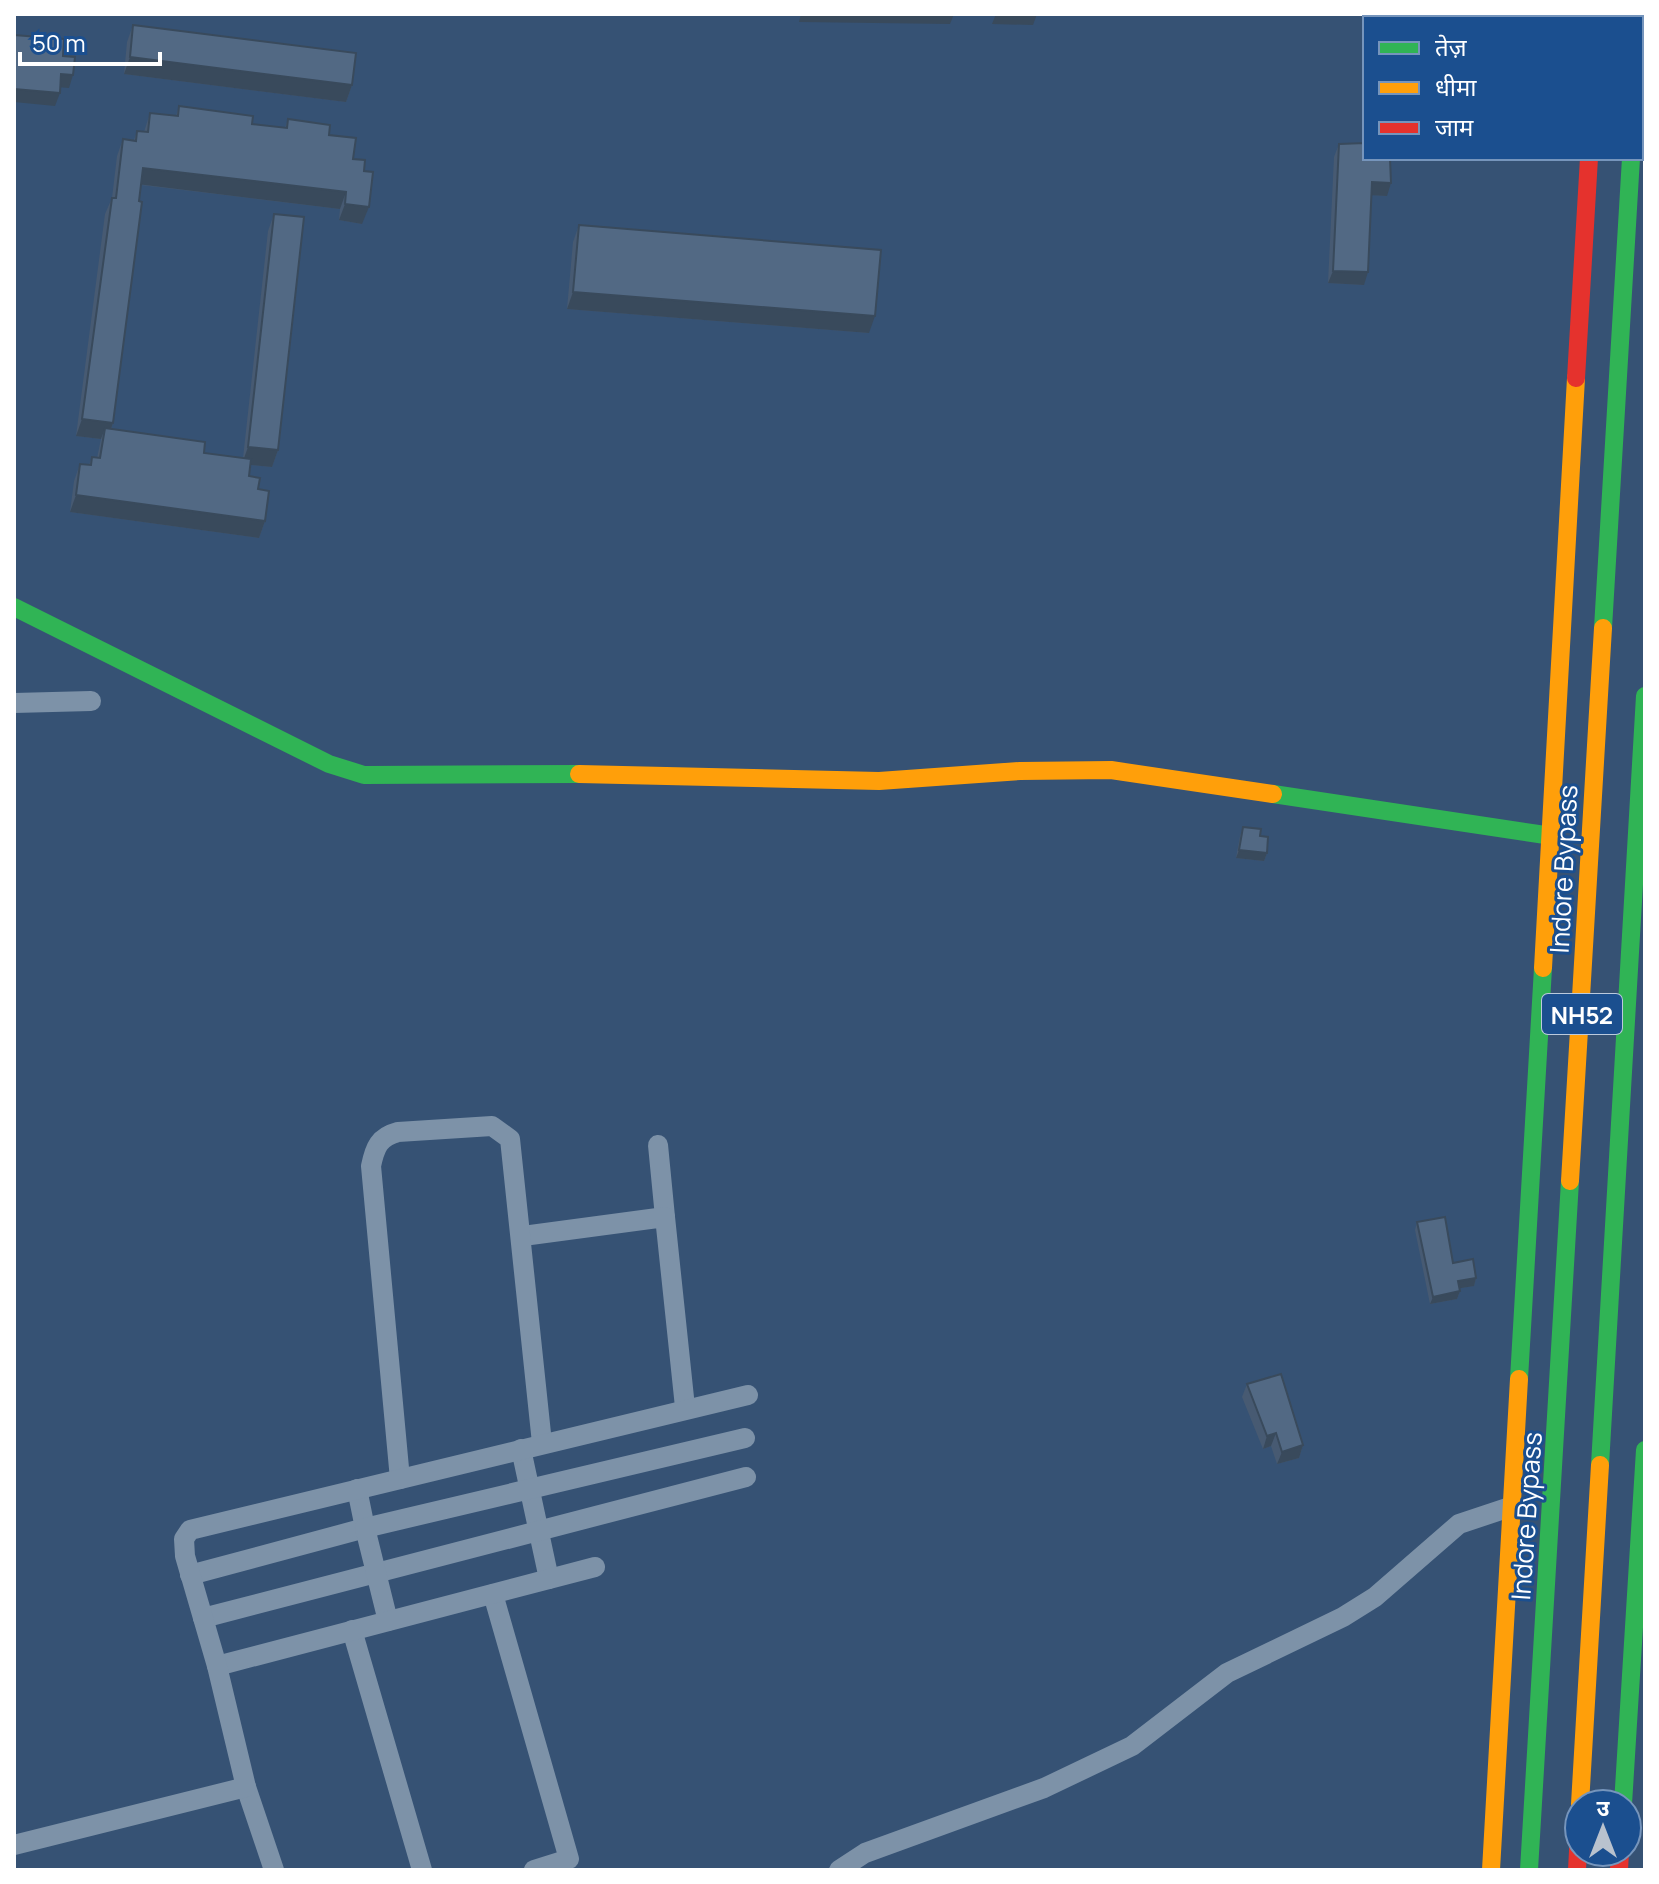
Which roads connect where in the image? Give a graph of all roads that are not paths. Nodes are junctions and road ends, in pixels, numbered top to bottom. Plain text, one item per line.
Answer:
1 (1589, 160) edge
2 (1631, 160) edge
3 (14, 607) edge
4 (1645, 696) edge
5 (91, 701) dead end
6 (14, 703) edge
7 (1552, 836) junction
8 (1641, 843) edge
9 (658, 1145) dead end
10 (665, 1217) junction
11 (523, 1236) junction
12 (748, 1395) dead end
13 (685, 1407) junction
14 (745, 1438) dead end
15 (542, 1443) junction
16 (521, 1449) junction
17 (1645, 1450) edge
18 (746, 1477) dead end
19 (400, 1479) junction
20 (357, 1489) junction
21 (528, 1490) junction
22 (1510, 1507) junction
23 (365, 1528) junction
24 (537, 1531) junction
25 (595, 1567) dead end
26 (378, 1572) junction
27 (190, 1575) junction
28 (549, 1579) junction
29 (493, 1594) junction
30 (203, 1618) junction
31 (388, 1621) junction
32 (352, 1630) junction
33 (217, 1666) junction
34 (246, 1787) junction
35 (1581, 1788) edge
36 (1624, 1788) edge
37 (14, 1845) edge
38 (571, 1864) edge
39 (274, 1870) edge
40 (422, 1870) edge
41 (534, 1870) edge
42 (839, 1870) edge
43 (1491, 1870) edge
44 (1529, 1870) edge

1 - 7 main road
2 - 44 main road, Indore Bypass / NH52
3 - 7 main road
4 - 8 main road, NH52
5 - 6 street
7 - 22 main road
8 - 35 main road, NH52
9 - 10 street
10 - 11 street
10 - 13 street
11 - 15 street
11 - 19 street
12 - 13 street
13 - 15 street
14 - 21 street
15 - 16 street
16 - 19 street
16 - 21 street
17 - 36 main road
18 - 24 street
19 - 20 street
20 - 23 street
20 - 27 street
21 - 23 street
21 - 24 street
22 - 42 street
22 - 43 main road
23 - 26 street
23 - 27 street
24 - 26 street
24 - 28 street
25 - 28 street
26 - 30 street
26 - 31 street
27 - 30 street
28 - 29 street
29 - 31 street
29 - 38 street
30 - 33 street
31 - 32 street
32 - 33 street
32 - 40 street
33 - 34 street
34 - 37 street
34 - 39 street
38 - 41 street

